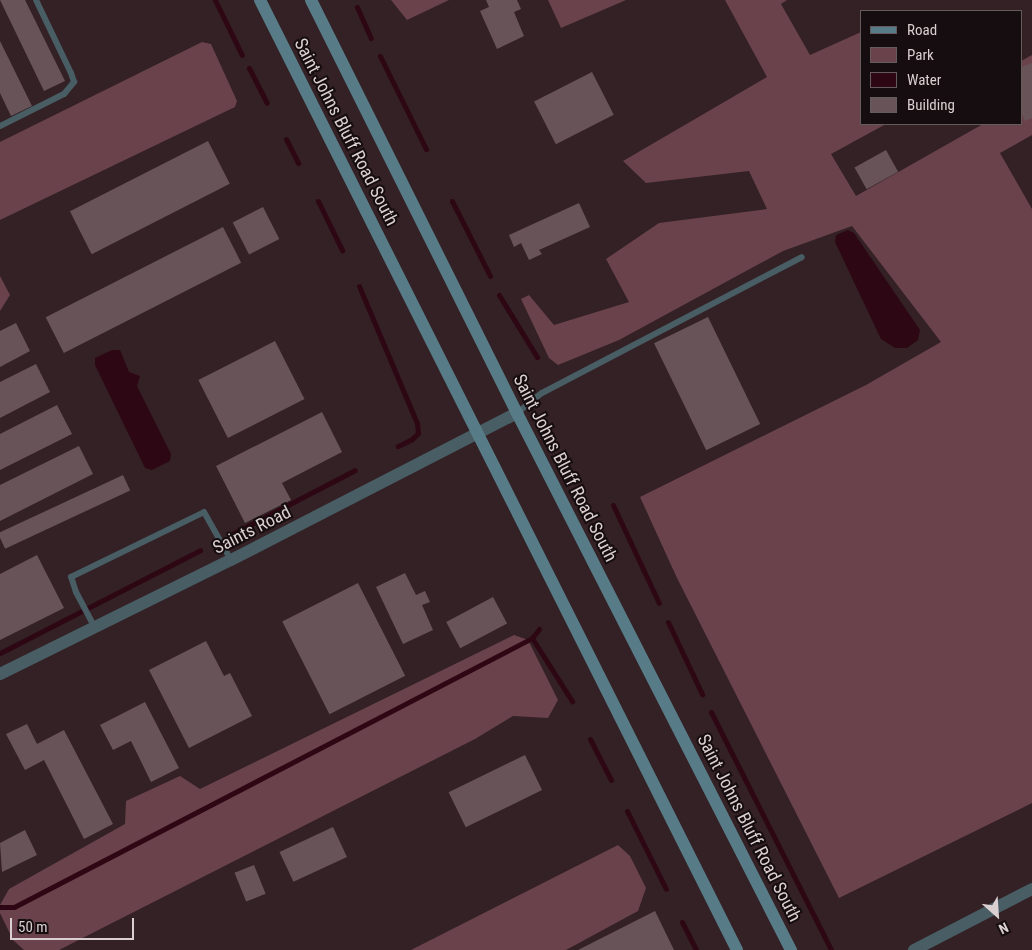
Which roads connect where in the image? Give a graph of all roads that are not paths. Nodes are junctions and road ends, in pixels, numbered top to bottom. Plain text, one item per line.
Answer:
1 (36, 0) edge
2 (260, 0) edge
3 (311, 0) edge
4 (0, 126) edge
5 (802, 257) dead end
6 (517, 413) junction
7 (476, 434) junction
8 (232, 560) junction
9 (95, 628) junction
10 (0, 674) edge
11 (1032, 889) edge
12 (737, 950) edge
13 (791, 950) edge
14 (914, 950) edge

1 - 4 lane
2 - 7 main road, Saint Johns Bluff Road South
3 - 6 main road, Saint Johns Bluff Road South
5 - 6 lane
6 - 7 street, Saints Road
6 - 13 main road, Saint Johns Bluff Road South
7 - 8 street, Saints Road
7 - 12 main road, Saint Johns Bluff Road South
8 - 9 street, Saints Road
8 - 9 lane
9 - 10 street, Saints Road
11 - 14 street

